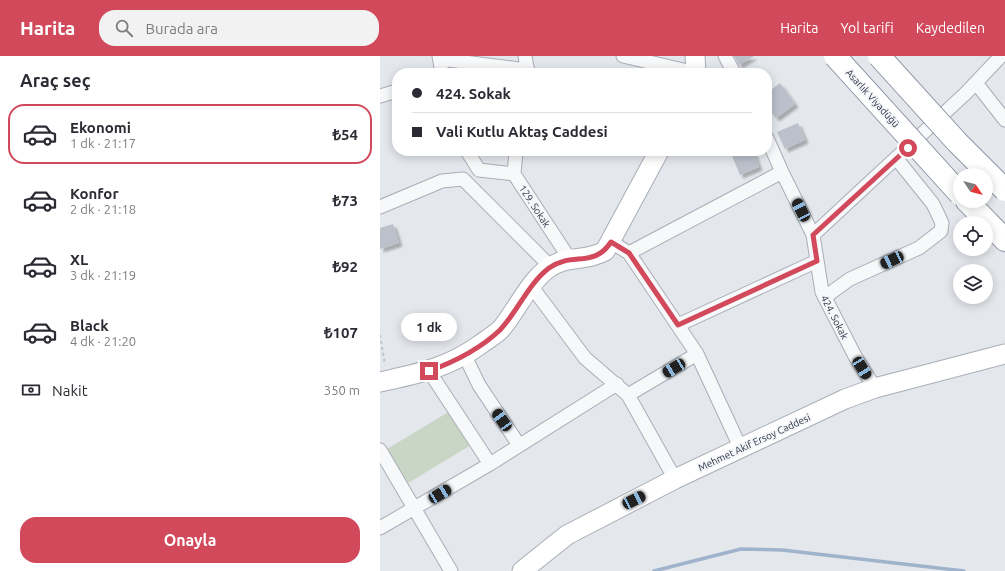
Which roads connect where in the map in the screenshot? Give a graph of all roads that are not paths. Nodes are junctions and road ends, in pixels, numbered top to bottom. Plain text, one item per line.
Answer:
1 (525, 56) edge
2 (623, 56) edge
3 (695, 56) edge
4 (725, 56) edge
5 (835, 56) edge
6 (879, 56) edge
7 (1001, 56) edge
8 (439, 57) edge
9 (441, 68) edge
10 (509, 68) edge
11 (527, 68) edge
12 (675, 68) edge
13 (696, 68) edge
14 (731, 68) edge
15 (976, 83) junction
16 (392, 92) edge
17 (380, 96) edge
18 (1005, 120) edge
19 (772, 149) edge
20 (470, 156) edge
21 (516, 156) edge
22 (656, 156) edge
23 (896, 158) junction
24 (782, 172) junction
25 (514, 174) junction
26 (953, 186) edge
27 (1005, 190) edge
28 (380, 206) edge
29 (974, 208) edge
30 (813, 235) junction
31 (1005, 240) edge
32 (611, 242) junction
33 (629, 253) junction
34 (569, 258) junction
35 (817, 261) junction
36 (551, 267) junction
37 (532, 287) junction
38 (825, 297) junction
39 (678, 325) junction
40 (1005, 347) edge
41 (697, 354) junction
42 (465, 356) junction
43 (996, 356) edge
44 (429, 371) junction
45 (384, 381) edge
46 (617, 384) junction
47 (875, 388) junction
48 (628, 395) junction
49 (519, 444) junction
50 (741, 449) junction
51 (380, 450) edge
52 (490, 464) junction
53 (675, 479) junction
54 (414, 509) junction
55 (380, 528) edge
56 (451, 571) edge
57 (522, 571) edge

1 - 11 street
2 - 12 street
3 - 13 street
4 - 14 street
5 - 26 highway, Asarlık Viyadüğü, bridge
6 - 27 highway, bridge
7 - 15 street
8 - 9 street
8 - 10 street
15 - 18 street
15 - 23 street
16 - 17 street
19 - 24 street, 424. Sokak
20 - 25 street
21 - 25 street, 129. Sokak
22 - 32 street
23 - 30 street
23 - 38 street
24 - 30 street, 424. Sokak
24 - 33 street
25 - 34 street, 129. Sokak
28 - 36 street
29 - 31 highway
30 - 35 street, 424. Sokak
32 - 33 street
32 - 34 street
33 - 39 street
34 - 36 street
35 - 38 street, 424. Sokak
35 - 39 street
36 - 37 street
37 - 42 street
37 - 46 street
38 - 47 street, 424. Sokak
39 - 41 street
40 - 43 street
41 - 48 street
41 - 50 street
42 - 44 street
42 - 49 street
43 - 47 street, Mehmet Akif Ersoy Caddesi
44 - 45 street
44 - 52 street
46 - 48 street
46 - 49 street
47 - 50 street, Mehmet Akif Ersoy Caddesi
48 - 53 street
49 - 52 street
50 - 53 street, Mehmet Akif Ersoy Caddesi
51 - 54 street
52 - 54 street
53 - 57 street, Mehmet Akif Ersoy Caddesi
54 - 55 street
54 - 56 street

